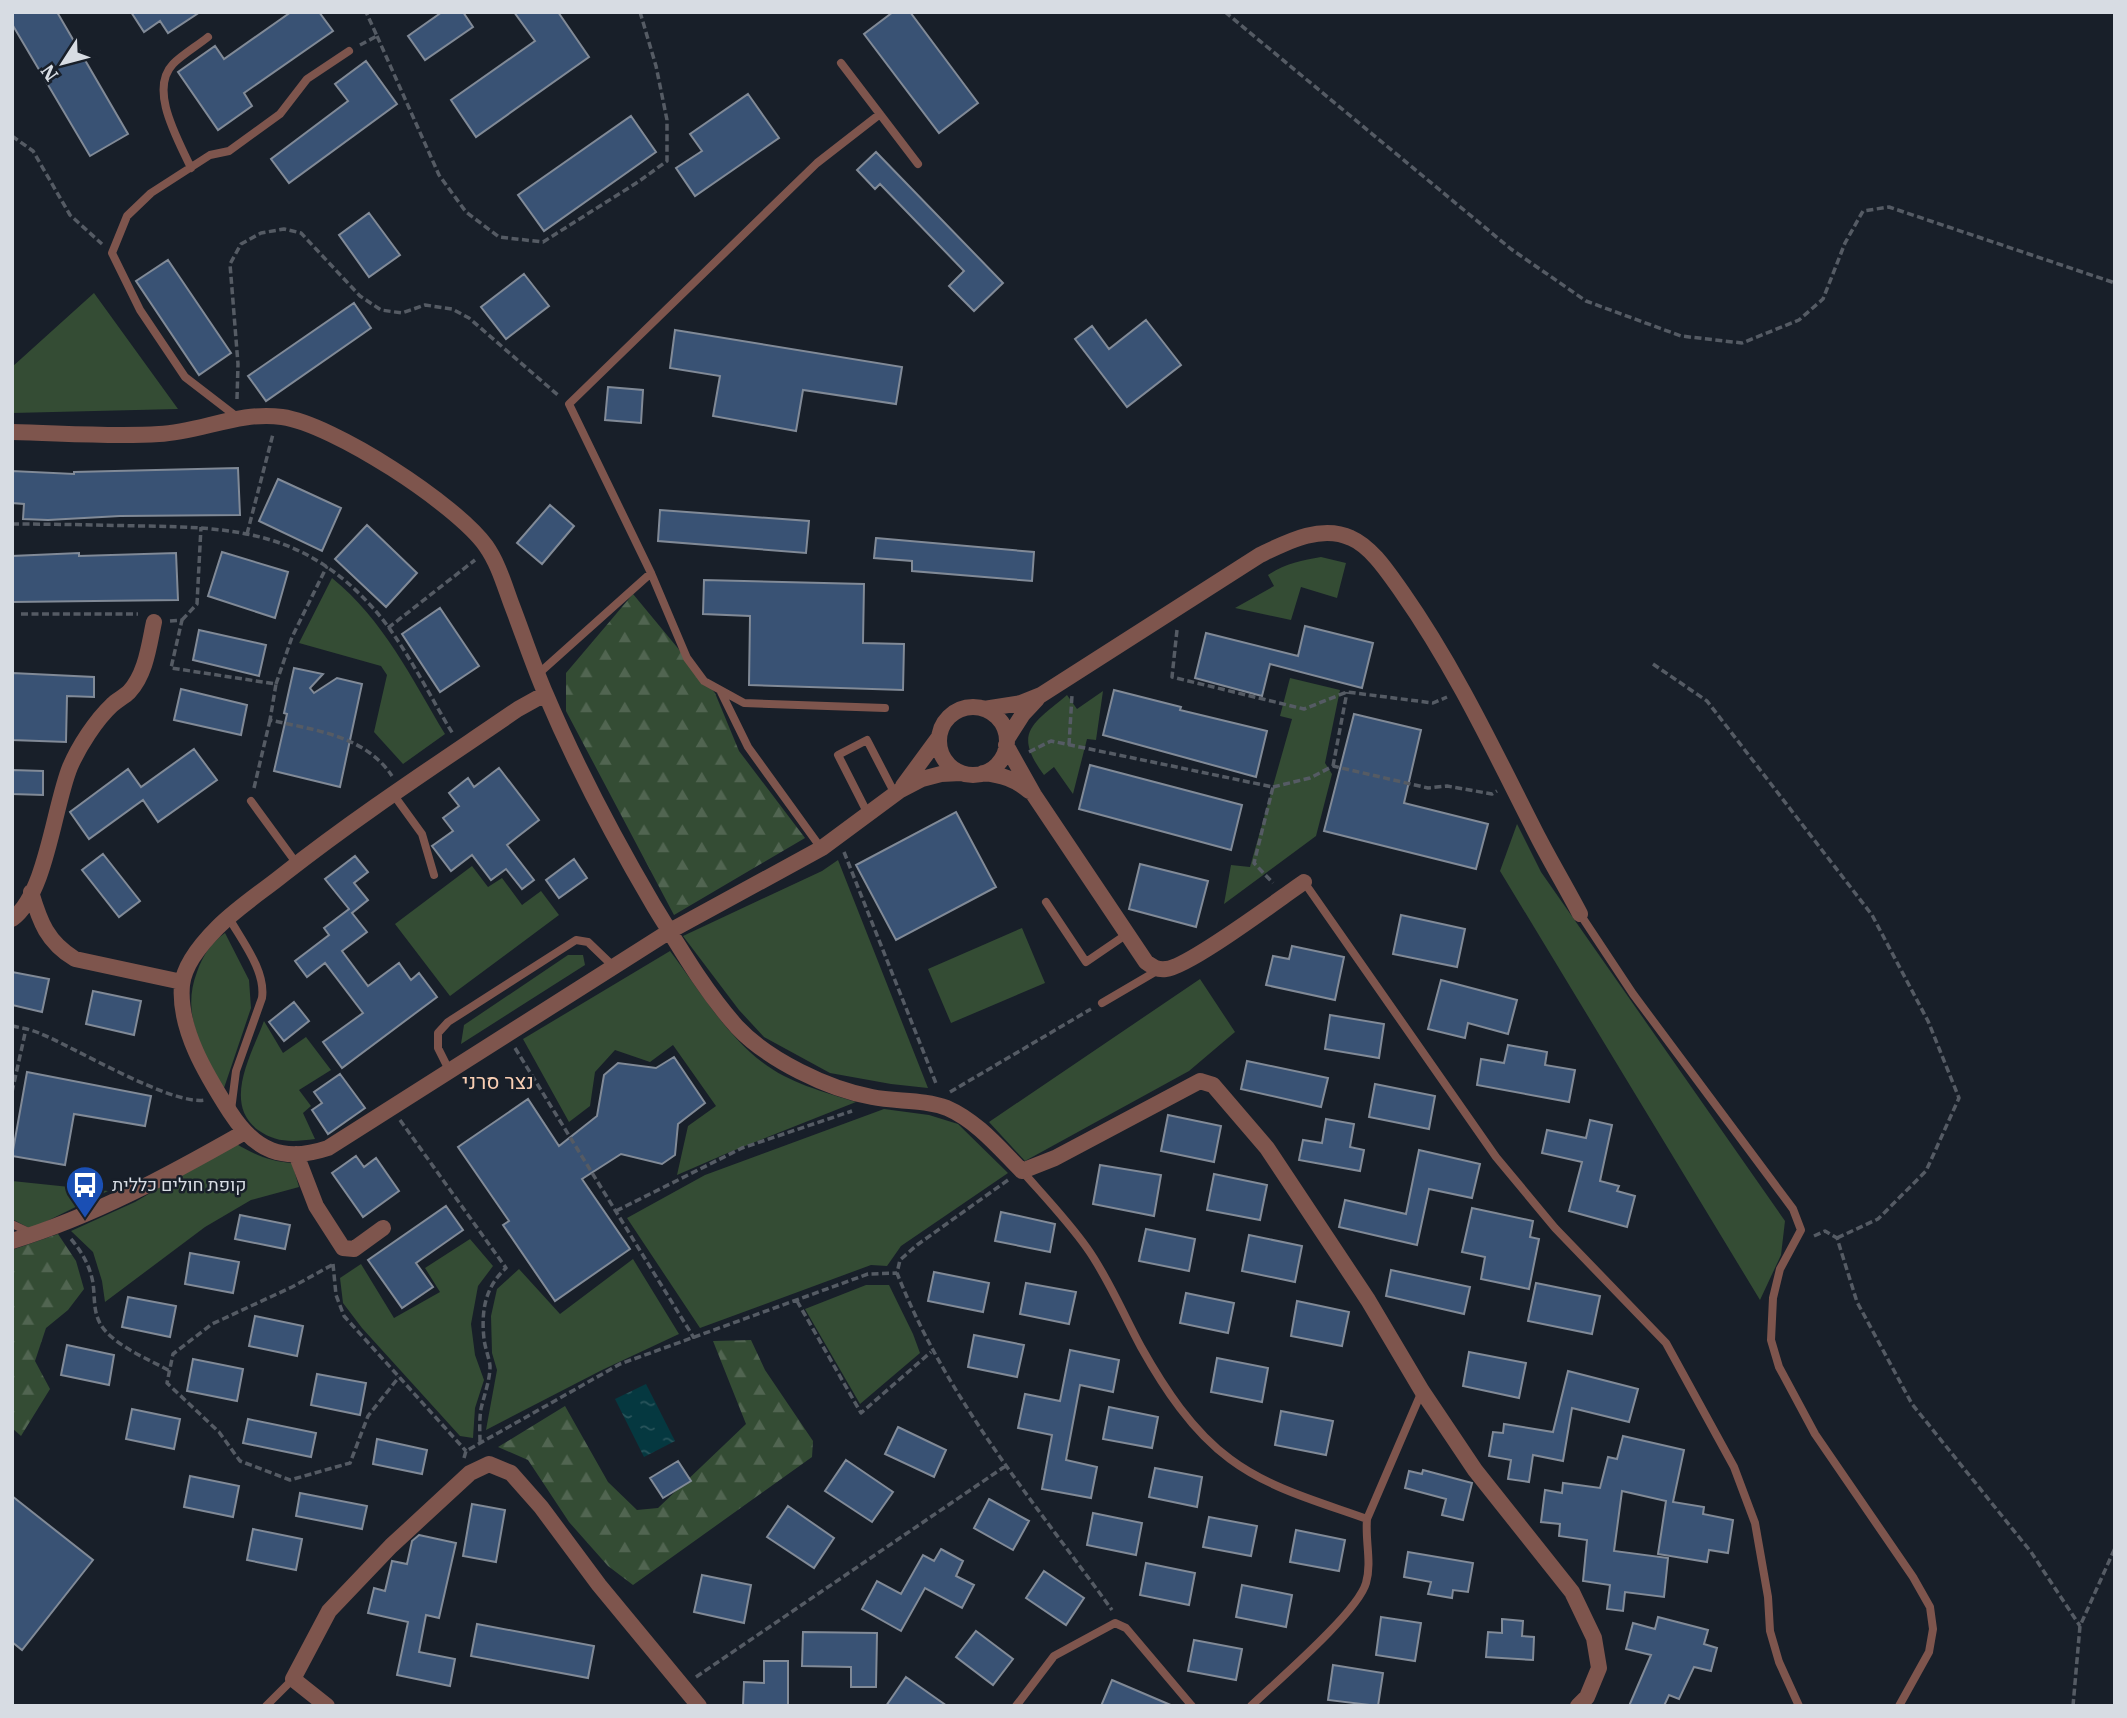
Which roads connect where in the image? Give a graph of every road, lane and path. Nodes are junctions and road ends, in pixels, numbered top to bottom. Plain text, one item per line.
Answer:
1 (366, 12) edge
2 (640, 12) edge
3 (1225, 12) edge
4 (377, 36) junction
5 (208, 37) dead end
6 (349, 51) joint
7 (841, 63) dead end
8 (880, 114) junction
9 (12, 136) edge
10 (918, 164) dead end
11 (191, 167) junction
12 (112, 253) junction
13 (2115, 283) edge
14 (569, 404) junction
15 (278, 416) junction
16 (237, 417) junction
17 (12, 432) edge
18 (12, 524) edge
19 (201, 527) junction
20 (247, 534) junction
21 (488, 550) junction
22 (327, 566) junction
23 (651, 573) junction
24 (1179, 607) junction
25 (21, 614) dead end
26 (182, 620) junction
27 (154, 622) junction
28 (388, 628) junction
29 (1653, 664) dead end
30 (1073, 674) junction
31 (537, 675) junction
32 (276, 684) junction
33 (1463, 690) junction
34 (721, 692) junction
35 (1347, 692) junction
36 (545, 694) junction
37 (1041, 695) junction
38 (885, 708) dead end
39 (984, 709) junction
40 (270, 720) junction
41 (939, 737) junction
42 (1007, 742) junction
43 (1069, 745) junction
44 (461, 748) junction
45 (1014, 760) junction
46 (1333, 766) junction
47 (961, 773) junction
48 (983, 773) junction
49 (1510, 782) junction
50 (1273, 787) junction
51 (397, 792) junction
52 (897, 793) junction
53 (1034, 795) junction
54 (251, 801) joint
55 (868, 814) junction
56 (838, 836) junction
57 (821, 848) junction
58 (297, 864) junction
59 (434, 875) dead end
60 (1304, 882) joint
61 (31, 892) junction
62 (1284, 895) junction
63 (1046, 902) dead end
64 (1580, 914) joint
65 (229, 918) junction
66 (12, 919) edge
67 (670, 931) junction
68 (1127, 934) junction
69 (614, 967) junction
70 (1160, 969) junction
71 (182, 982) junction
72 (1102, 1003) joint
73 (12, 1026) edge
74 (26, 1029) junction
75 (507, 1034) junction
76 (449, 1070) junction
77 (12, 1092) edge
78 (220, 1097) junction
79 (391, 1108) junction
80 (853, 1111) dead end
81 (231, 1113) junction
82 (243, 1133) junction
83 (296, 1154) junction
84 (1022, 1171) junction
85 (616, 1211) junction
86 (12, 1224) edge
87 (60, 1226) junction
88 (383, 1228) dead end
89 (34, 1234) junction
90 (1837, 1238) junction
91 (12, 1241) edge
92 (1793, 1245) junction
93 (342, 1248) junction
94 (332, 1265) junction
95 (897, 1273) junction
96 (797, 1301) junction
97 (694, 1338) junction
98 (932, 1351) junction
99 (170, 1371) junction
100 (399, 1377) junction
101 (1422, 1391) junction
102 (480, 1443) junction
103 (466, 1451) junction
104 (1007, 1465) junction
105 (459, 1484) junction
106 (1367, 1519) junction
107 (2115, 1548) edge
108 (2080, 1626) junction
109 (1126, 1628) junction
110 (292, 1679) junction
111 (682, 1686) junction
112 (266, 1706) edge
113 (327, 1706) edge
114 (699, 1706) edge
115 (1016, 1706) edge
116 (1192, 1706) edge
117 (1251, 1706) edge
118 (1578, 1706) edge
119 (1798, 1706) edge
120 (1899, 1706) edge
121 (2073, 1706) edge

1 - 4 path
2 - 4 path
3 - 13 path
4 - 6 path
5 - 11 lane
6 - 11 lane
7 - 8 lane
8 - 10 lane
8 - 14 lane
9 - 12 path
11 - 12 lane
12 - 16 lane
14 - 16 path
14 - 23 lane
15 - 16 street
15 - 20 path
15 - 21 street
16 - 17 street
18 - 19 path
19 - 20 path
19 - 26 path
20 - 22 path
21 - 28 path
21 - 31 street
22 - 28 path
22 - 32 path
23 - 31 lane
23 - 34 lane
24 - 30 street
24 - 33 street
24 - 35 path
25 - 27 path
26 - 27 path
26 - 32 path
27 - 61 street
28 - 44 path
29 - 90 path
30 - 37 street
30 - 43 path
31 - 36 street
32 - 40 path
33 - 35 path
33 - 49 street
34 - 38 lane
34 - 57 lane
35 - 46 path
36 - 44 street
36 - 67 street
37 - 39 street
37 - 42 street
39 - 41 street
39 - 42 street
40 - 51 path
40 - 54 path
41 - 47 street
41 - 52 street
42 - 45 street
42 - 48 street
43 - 45 path
43 - 50 path
44 - 51 street
45 - 53 street
46 - 49 path
46 - 50 path
47 - 48 street
47 - 52 street
48 - 53 street
49 - 64 street
50 - 62 path
51 - 58 street
51 - 59 lane
52 - 55 street
52 - 55 lane
53 - 68 street
54 - 58 lane
55 - 56 street
56 - 57 street
56 - 72 path
57 - 67 street
58 - 65 street
60 - 62 street
60 - 119 lane
61 - 66 street
61 - 71 street
62 - 70 street
63 - 68 lane
64 - 92 lane
65 - 71 street
65 - 81 lane
67 - 69 street
67 - 84 street
68 - 70 street
69 - 75 street
69 - 76 lane
70 - 72 lane
71 - 78 street
73 - 74 path
74 - 77 path
74 - 78 path
75 - 76 street
75 - 85 path
76 - 79 street
78 - 81 street
79 - 83 street
79 - 102 path
80 - 85 path
81 - 82 street
82 - 83 street
82 - 87 street
83 - 93 street
84 - 95 path
84 - 101 street
84 - 106 lane
85 - 97 path
86 - 89 lane
87 - 89 street
87 - 99 path
88 - 93 street
89 - 91 street
90 - 92 path
90 - 108 path
92 - 120 lane
93 - 94 path
94 - 99 path
94 - 100 path
95 - 96 path
95 - 98 path
96 - 97 path
96 - 98 path
97 - 102 path
98 - 104 path
99 - 100 path
100 - 103 path
101 - 106 lane
101 - 118 street
102 - 103 path
103 - 105 path
104 - 109 path
104 - 111 path
105 - 110 street
105 - 111 street
106 - 117 lane
107 - 108 path
108 - 121 path
109 - 115 lane
109 - 116 lane
110 - 112 lane
110 - 113 street
111 - 114 street

